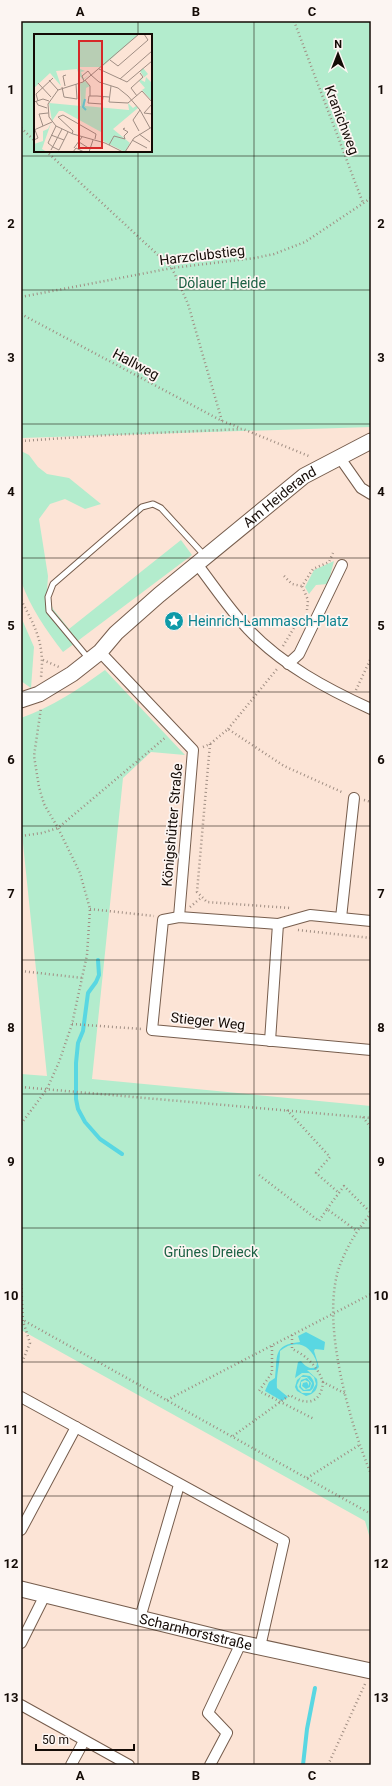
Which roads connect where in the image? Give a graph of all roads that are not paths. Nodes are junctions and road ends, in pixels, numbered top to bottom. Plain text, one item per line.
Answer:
1 (371, 441) edge
2 (340, 458) junction
3 (371, 494) edge
4 (201, 560) junction
5 (342, 565) dead end
6 (95, 656) junction
7 (288, 664) junction
8 (21, 700) edge
9 (371, 709) edge
10 (354, 798) road end
11 (179, 916) junction
12 (341, 918) junction
13 (371, 921) edge
14 (278, 924) junction
15 (270, 1041) junction
16 (371, 1050) edge
17 (21, 1397) edge
18 (76, 1427) junction
19 (180, 1485) junction
20 (21, 1530) edge
21 (21, 1589) edge
22 (46, 1595) junction
23 (140, 1618) junction
24 (21, 1643) edge
25 (241, 1643) junction
26 (260, 1647) junction
27 (370, 1674) edge
28 (21, 1705) edge
29 (84, 1741) junction
30 (71, 1765) edge
31 (129, 1765) edge
32 (210, 1765) edge

1 - 2 street, Am Heiderand
2 - 3 street
2 - 4 street, Am Heiderand
4 - 6 street
4 - 6 lane
4 - 7 street
5 - 7 street
6 - 8 street
6 - 11 street, Königshütter Straße
7 - 9 street
10 - 12 street
11 - 14 street
11 - 15 street, Stieger Weg
12 - 13 street
12 - 14 street
14 - 15 street
15 - 16 street, Stieger Weg
17 - 18 street
18 - 19 street
18 - 20 street
19 - 23 street
19 - 26 street
21 - 22 street, Scharnhorststraße
22 - 23 street, Scharnhorststraße
22 - 24 street
23 - 25 street, Scharnhorststraße
25 - 26 street, Scharnhorststraße
25 - 32 street
26 - 27 street, Scharnhorststraße
28 - 29 street
29 - 30 street
29 - 31 street

